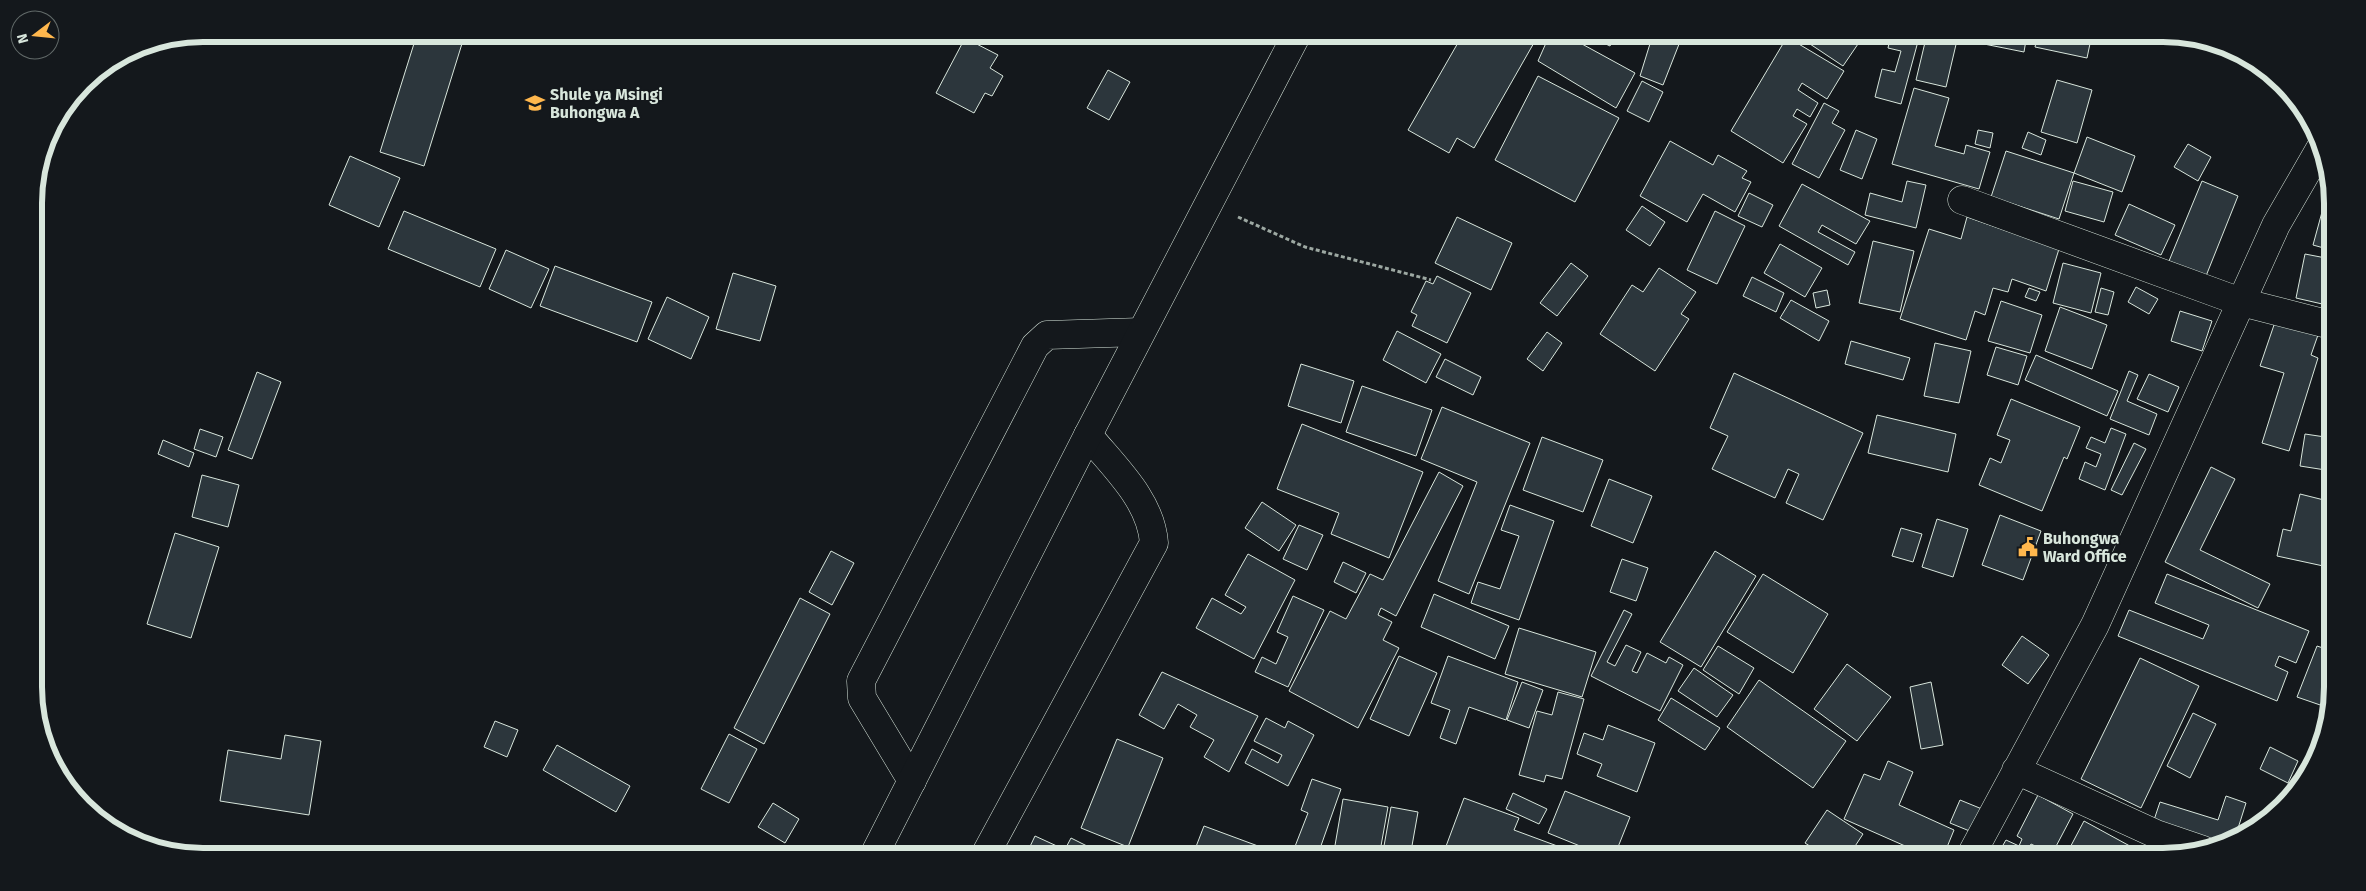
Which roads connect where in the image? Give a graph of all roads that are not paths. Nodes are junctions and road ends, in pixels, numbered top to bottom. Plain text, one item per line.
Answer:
1 (1293, 42) edge
2 (2316, 155) edge
3 (1962, 200) dead end
4 (2241, 302) junction
5 (2324, 323) edge
6 (1141, 332) junction
7 (1088, 435) junction
8 (2016, 770) junction
9 (912, 781) junction
10 (2190, 846) edge
11 (878, 848) edge
12 (989, 848) edge
13 (1975, 848) edge

1 - 6 main road
2 - 4 main road
3 - 4 main road
4 - 5 main road
4 - 8 main road
6 - 7 main road
6 - 9 main road
7 - 9 main road
7 - 12 main road
8 - 10 main road
8 - 13 main road
9 - 11 main road

